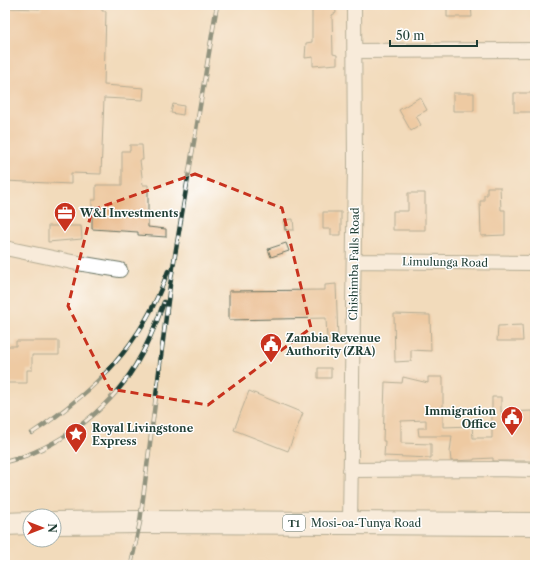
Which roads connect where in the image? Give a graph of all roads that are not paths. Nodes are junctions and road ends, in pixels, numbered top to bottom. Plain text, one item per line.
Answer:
1 (354, 5) edge
2 (535, 50) edge
3 (354, 51) junction
4 (5, 248) edge
5 (354, 261) junction
6 (535, 263) edge
7 (120, 270) dead end
8 (350, 470) junction
9 (535, 470) edge
10 (62, 523) edge
11 (5, 524) edge
12 (22, 524) edge
13 (350, 524) junction
14 (535, 524) edge

1 - 3 street, Chishimba Falls Road
2 - 3 street
3 - 5 street, Chishimba Falls Road
4 - 7 street
5 - 6 street, Limulunga Road
5 - 8 street, Chishimba Falls Road
8 - 9 street
8 - 13 street, Chishimba Falls Road
10 - 13 highway, Mosi-oa-Tunya Road / T1
11 - 12 highway
13 - 14 highway, Mosi-oa-Tunya Road / T1

